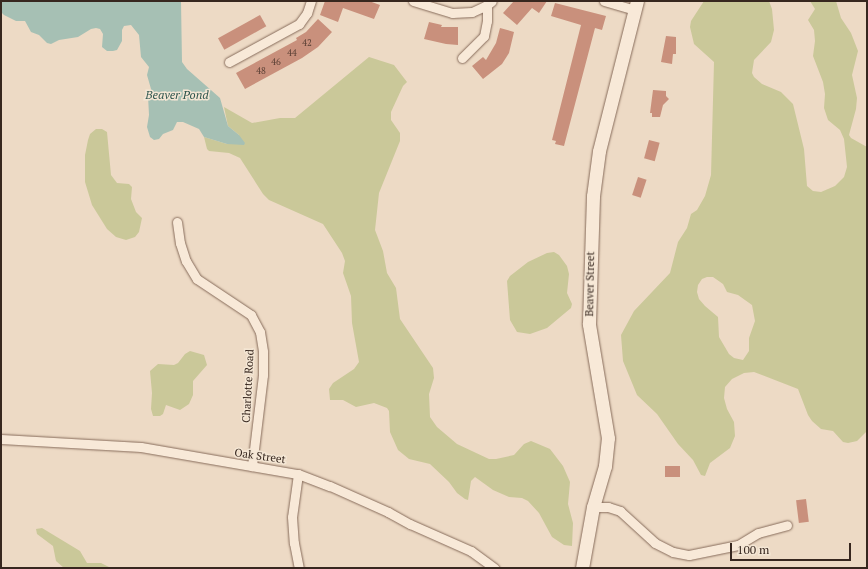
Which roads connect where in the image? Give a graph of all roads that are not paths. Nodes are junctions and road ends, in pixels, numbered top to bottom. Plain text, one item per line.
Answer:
1 (311, 1) edge
2 (414, 1) edge
3 (604, 1) edge
4 (490, 3) edge
5 (636, 5) edge
6 (462, 58) dead end
7 (229, 62) dead end
8 (177, 222) dead end
9 (1, 439) edge
10 (252, 466) junction
11 (298, 474) junction
12 (593, 507) junction
13 (787, 525) dead end
14 (299, 568) edge
15 (494, 568) edge
16 (582, 568) edge

1 - 7 street
2 - 4 street
3 - 5 street
4 - 6 street
5 - 12 street, Beaver Street
8 - 10 street, Charlotte Road
9 - 10 street, Oak Street
10 - 11 street, Oak Street
11 - 14 street
11 - 15 street, Oak Street
12 - 13 street
12 - 16 street, Beaver Street

